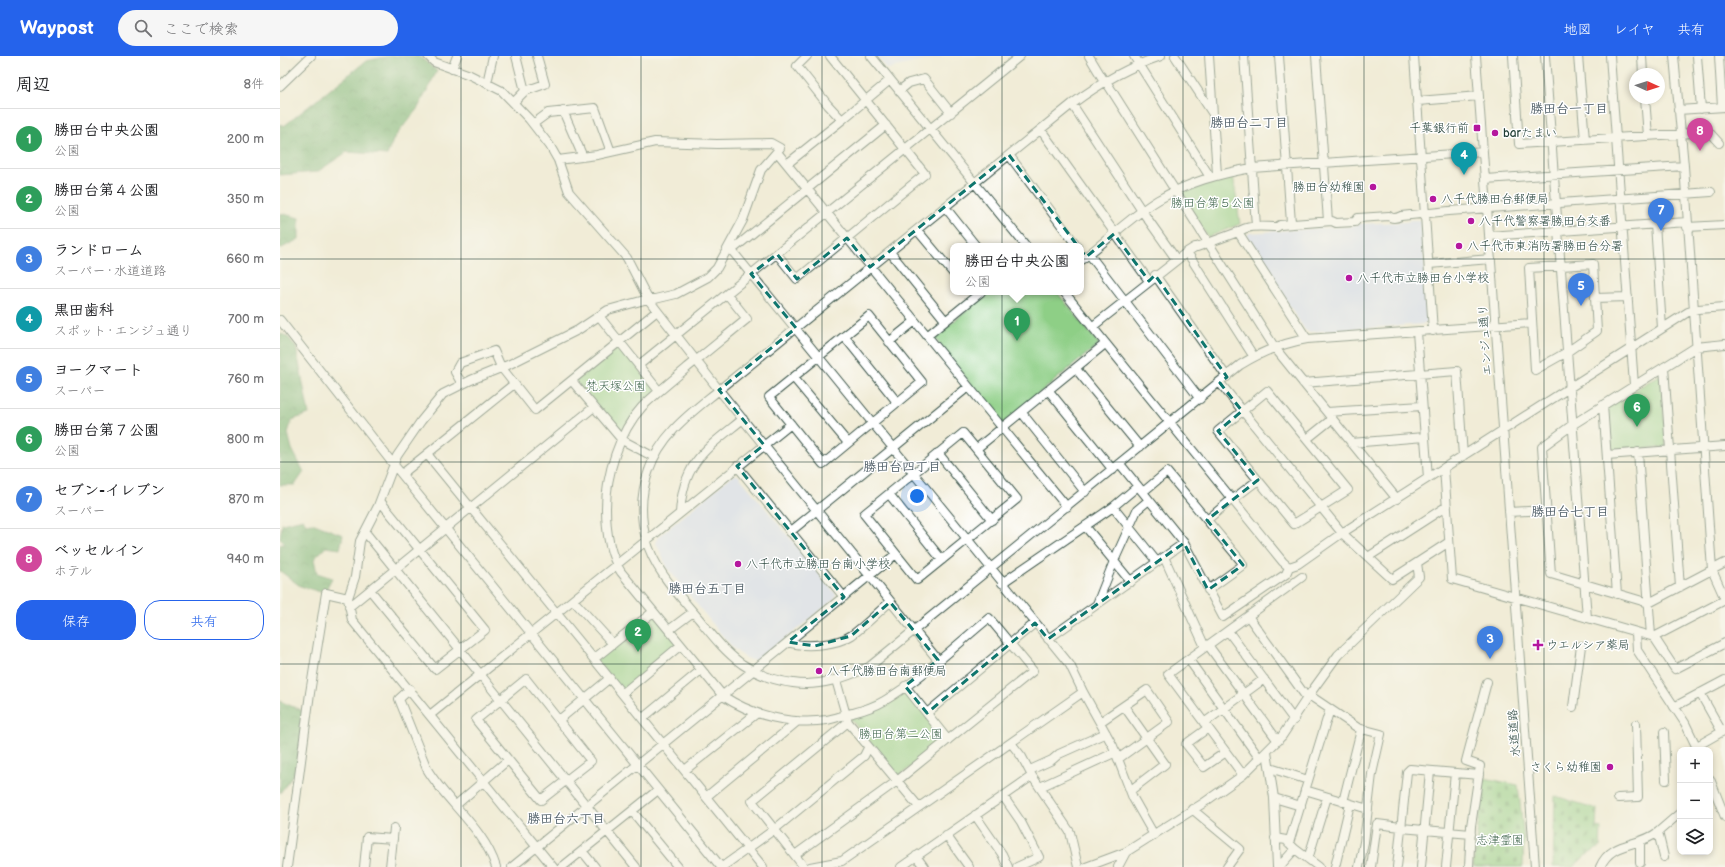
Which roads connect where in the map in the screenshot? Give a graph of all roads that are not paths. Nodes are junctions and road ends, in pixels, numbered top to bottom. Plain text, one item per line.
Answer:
1 (311, 56) edge
2 (428, 56) edge
3 (457, 56) edge
4 (493, 56) edge
5 (516, 56) edge
6 (537, 56) edge
7 (807, 56) edge
8 (830, 56) edge
9 (871, 56) edge
10 (1020, 56) edge
11 (1089, 56) edge
12 (1134, 56) edge
13 (1161, 56) edge
14 (1175, 56) edge
15 (1209, 56) edge
16 (1244, 56) edge
17 (1279, 56) edge
18 (1316, 56) edge
19 (1414, 56) edge
20 (1476, 56) edge
21 (1513, 56) edge
22 (1546, 56) edge
23 (1578, 56) edge
24 (1610, 56) edge
25 (1642, 56) edge
26 (1674, 56) edge
27 (1697, 56) edge
28 (1719, 56) edge
29 (1138, 64) junction
30 (1643, 68) edge
31 (452, 69) junction
32 (890, 80) junction
33 (1105, 80) junction
34 (487, 83) junction
35 (280, 86) edge
36 (525, 91) junction
37 (899, 91) junction
38 (1479, 96) junction
39 (866, 100) junction
40 (1418, 101) junction
41 (514, 102) junction
42 (1072, 104) junction
43 (1645, 104) edge
44 (1724, 107) edge
45 (1701, 109) junction
46 (1678, 110) junction
47 (563, 111) junction
48 (951, 113) junction
49 (1214, 115) junction
50 (842, 120) junction
51 (533, 124) junction
52 (886, 125) junction
53 (931, 129) junction
54 (1041, 130) junction
55 (1680, 133) junction
56 (1648, 136) junction
57 (1616, 138) junction
58 (1585, 140) junction
59 (1552, 143) junction
60 (1719, 143) dead end
61 (906, 149) junction
62 (611, 152) junction
63 (777, 152) junction
64 (1483, 152) junction
65 (1009, 155) junction
66 (583, 156) junction
67 (1422, 156) junction
68 (558, 160) junction
69 (1324, 162) junction
70 (787, 164) junction
71 (1287, 165) junction
72 (1684, 166) junction
73 (1252, 168) junction
74 (1618, 170) junction
75 (1554, 175) junction
76 (1213, 176) junction
77 (1485, 179) junction
78 (975, 183) junction
79 (807, 188) junction
80 (1176, 191) junction
81 (1711, 192) dead end
82 (1685, 194) junction
83 (1620, 199) junction
84 (1556, 204) junction
85 (945, 207) junction
86 (1487, 209) junction
87 (1142, 211) junction
88 (827, 213) junction
89 (1426, 213) junction
90 (1328, 221) junction
91 (1291, 223) junction
92 (1655, 224) junction
93 (1687, 224) junction
94 (1256, 226) junction
95 (1622, 226) junction
96 (1725, 226) edge
97 (917, 230) junction
98 (1558, 231) junction
99 (1238, 232) junction
100 (1114, 234) junction
101 (1489, 236) junction
102 (847, 238) junction
103 (1208, 242) junction
104 (974, 243) edge
105 (1024, 243) edge
106 (1076, 243) edge
107 (730, 248) junction
108 (890, 252) junction
109 (1187, 252) junction
110 (777, 254) junction
111 (1084, 255) edge
112 (1176, 259) junction
113 (1491, 259) junction
114 (1429, 264) junction
115 (1561, 266) junction
116 (870, 267) junction
117 (950, 269) edge
118 (752, 274) junction
119 (1155, 276) junction
120 (1148, 281) junction
121 (727, 294) junction
122 (971, 295) edge
123 (1066, 295) edge
124 (1628, 297) junction
125 (1595, 298) junction
126 (648, 299) junction
127 (1125, 300) junction
128 (1725, 307) edge
129 (1694, 309) junction
130 (657, 311) junction
131 (599, 316) junction
132 (280, 320) edge
133 (945, 320) junction
134 (915, 321) junction
135 (1532, 323) junction
136 (1496, 326) junction
137 (1092, 327) junction
138 (796, 328) junction
139 (1662, 328) junction
140 (1433, 330) junction
141 (1416, 332) junction
142 (676, 335) junction
143 (844, 336) junction
144 (927, 336) junction
145 (1307, 339) junction
146 (619, 342) junction
147 (889, 342) junction
148 (1106, 344) junction
149 (1725, 344) edge
150 (1631, 347) junction
151 (1696, 347) junction
152 (1275, 348) junction
153 (1567, 352) junction
154 (819, 357) junction
155 (1254, 357) junction
156 (696, 361) junction
157 (639, 365) junction
158 (501, 367) junction
159 (1664, 367) junction
160 (1076, 369) junction
161 (1419, 374) junction
162 (793, 377) junction
163 (1227, 377) junction
164 (572, 380) junction
165 (1303, 382) junction
166 (1220, 383) junction
167 (462, 384) junction
168 (514, 384) junction
169 (1634, 385) junction
170 (968, 387) junction
171 (1570, 387) junction
172 (719, 390) junction
173 (659, 391) junction
174 (1049, 391) junction
175 (1200, 399) junction
176 (897, 402) junction
177 (1603, 405) junction
178 (1422, 406) junction
179 (594, 407) junction
180 (1242, 411) junction
181 (1022, 413) junction
182 (1329, 415) junction
183 (743, 419) junction
184 (873, 423) junction
185 (790, 424) junction
186 (1170, 424) junction
187 (1572, 425) junction
188 (1002, 429) junction
189 (1503, 431) junction
190 (1424, 437) junction
191 (1307, 439) junction
192 (622, 440) junction
193 (848, 443) junction
194 (1351, 443) junction
195 (764, 445) junction
196 (1725, 446) edge
197 (1140, 447) junction
198 (1703, 447) junction
199 (893, 448) junction
200 (976, 449) junction
201 (1670, 450) junction
202 (1638, 452) junction
203 (427, 454) junction
204 (938, 454) junction
205 (1607, 455) junction
206 (1463, 456) junction
207 (654, 457) junction
208 (394, 464) junction
209 (1120, 464) junction
210 (737, 466) junction
211 (1444, 468) junction
212 (1113, 470) junction
213 (914, 473) junction
214 (402, 474) junction
215 (1428, 478) junction
216 (1258, 480) junction
217 (1140, 489) junction
218 (1085, 492) junction
219 (889, 494) junction
220 (1397, 499) junction
221 (1149, 500) junction
222 (1232, 500) junction
223 (380, 501) junction
224 (1447, 506) junction
225 (471, 507) junction
226 (1113, 507) junction
227 (1321, 507) junction
228 (1067, 508) junction
229 (816, 510) junction
230 (1546, 510) junction
231 (1509, 512) junction
232 (680, 513) junction
233 (992, 520) junction
234 (1207, 520) junction
235 (1085, 526) junction
236 (1129, 527) junction
237 (446, 528) junction
238 (364, 532) junction
239 (790, 532) junction
240 (1342, 533) junction
241 (646, 540) junction
242 (967, 540) junction
243 (1450, 542) junction
244 (1184, 543) junction
245 (419, 549) junction
246 (896, 554) junction
247 (1368, 557) junction
248 (942, 560) junction
249 (1160, 560) junction
250 (1114, 561) junction
251 (1417, 563) junction
252 (1725, 563) edge
253 (616, 565) junction
254 (1286, 565) junction
255 (991, 568) junction
256 (395, 569) junction
257 (1712, 570) junction
258 (870, 576) junction
259 (1302, 577) dead end
260 (1131, 582) junction
261 (1002, 583) junction
262 (1584, 584) junction
263 (1680, 587) junction
264 (370, 590) junction
265 (1208, 590) junction
266 (1617, 594) junction
267 (844, 597) junction
268 (348, 598) junction
269 (1515, 598) junction
270 (1725, 599) edge
271 (573, 600) junction
272 (890, 602) junction
273 (1649, 603) junction
274 (1097, 604) junction
275 (349, 607) junction
276 (653, 612) junction
277 (693, 612) junction
278 (557, 613) junction
279 (1248, 616) junction
280 (1587, 618) junction
281 (1036, 623) junction
282 (669, 630) junction
283 (1228, 630) junction
284 (914, 631) junction
285 (1636, 632) junction
286 (532, 634) junction
287 (1653, 637) junction
288 (1048, 639) junction
289 (788, 642) junction
290 (1725, 642) edge
291 (612, 644) junction
292 (1011, 644) junction
293 (681, 645) junction
294 (1207, 646) junction
295 (1581, 646) dead end
296 (460, 651) junction
297 (595, 658) junction
298 (938, 660) junction
299 (1189, 660) junction
300 (701, 670) junction
301 (753, 670) junction
302 (481, 674) junction
303 (610, 678) junction
304 (1264, 679) junction
305 (836, 680) junction
306 (1725, 680) edge
307 (1486, 682) dead end
308 (905, 686) junction
309 (410, 689) junction
310 (1083, 692) junction
311 (623, 693) junction
312 (1700, 693) junction
313 (1244, 694) junction
314 (723, 696) junction
315 (1308, 696) junction
316 (500, 700) junction
317 (584, 700) junction
318 (1124, 706) junction
319 (1573, 707) dead end
320 (1674, 707) junction
321 (1224, 709) junction
322 (1330, 709) junction
323 (757, 713) junction
324 (927, 713) junction
325 (430, 715) junction
326 (643, 718) junction
327 (846, 719) junction
328 (559, 720) junction
329 (1294, 720) junction
330 (798, 721) junction
331 (1100, 722) junction
332 (1636, 724) dead end
333 (1206, 725) junction
334 (1361, 730) junction
335 (1724, 731) edge
336 (1664, 732) dead end
337 (1106, 733) junction
338 (1146, 738) junction
339 (948, 740) junction
340 (1278, 740) junction
341 (663, 743) junction
342 (1011, 743) junction
343 (1696, 747) edge
344 (1699, 747) edge
345 (868, 748) junction
346 (1226, 752) junction
347 (1267, 752) junction
348 (1117, 756) junction
349 (1260, 759) junction
350 (508, 760) junction
351 (637, 765) junction
352 (1270, 768) junction
353 (685, 770) junction
354 (1430, 771) junction
355 (1031, 773) junction
356 (1455, 773) junction
357 (1243, 775) junction
358 (1479, 775) junction
359 (897, 780) junction
360 (1308, 780) junction
361 (1666, 780) dead end
362 (566, 781) junction
363 (484, 782) junction
364 (1040, 787) junction
365 (1713, 789) edge
366 (658, 790) junction
367 (1131, 790) junction
368 (1305, 790) junction
369 (1003, 796) junction
370 (706, 797) junction
371 (1327, 797) junction
372 (1274, 798) junction
373 (1618, 798) dead end
374 (1347, 803) junction
375 (456, 805) junction
376 (587, 806) junction
377 (1301, 806) junction
378 (919, 807) junction
379 (1368, 808) junction
380 (1192, 809) junction
381 (632, 811) junction
382 (975, 815) junction
383 (1677, 816) edge
384 (1725, 818) edge
385 (1401, 827) junction
386 (394, 828) dead end
387 (775, 830) junction
388 (1425, 830) junction
389 (607, 831) junction
390 (1450, 832) junction
391 (1658, 832) junction
392 (1471, 834) junction
393 (946, 835) junction
394 (1154, 835) junction
395 (1274, 838) junction
396 (393, 839) junction
397 (1640, 841) junction
398 (536, 846) junction
399 (1292, 846) junction
400 (748, 849) junction
401 (582, 851) junction
402 (1126, 852) junction
403 (796, 855) junction
404 (916, 856) junction
405 (1664, 857) dead end
406 (1640, 863) dead end
407 (1312, 864) edge
408 (287, 867) edge
409 (364, 867) edge
410 (390, 867) edge
411 (496, 867) edge
412 (512, 867) edge
413 (553, 867) edge
414 (562, 867) edge
415 (595, 867) edge
416 (636, 867) edge
417 (678, 867) edge
418 (722, 867) edge
419 (764, 867) edge
420 (804, 867) edge
421 (810, 867) edge
422 (901, 867) edge
423 (924, 867) edge
424 (969, 867) edge
425 (1008, 867) edge
426 (1017, 867) edge
427 (1078, 867) edge
428 (1086, 867) edge
429 (1118, 867) edge
430 (1226, 867) edge
431 (1278, 867) edge
432 (1335, 867) edge
433 (1359, 867) edge
434 (1371, 867) edge
435 (1397, 867) edge
436 (1421, 867) edge
437 (1446, 867) edge
438 (1469, 867) edge
439 (1535, 867) edge
440 (1600, 867) edge

1 - 35 street
2 - 31 street
3 - 31 street
4 - 34 street
5 - 36 street
6 - 36 street
7 - 50 street
8 - 39 street
9 - 32 street
10 - 48 street
11 - 33 street
12 - 29 street
13 - 29 street
14 - 49 street
15 - 49 street
16 - 73 street
17 - 71 street
18 - 69 street
19 - 40 street
20 - 38 street, エンジュ通り
21 - 59 street
22 - 59 street
23 - 58 street
24 - 57 street
25 - 30 street
26 - 46 street
27 - 45 street
28 - 44 street
29 - 33 street
29 - 76 street
31 - 34 street
32 - 37 street
32 - 39 street
33 - 42 street
33 - 80 street
34 - 41 street
36 - 41 street
37 - 48 street
37 - 53 street
38 - 40 street
38 - 64 street, エンジュ通り
39 - 50 street
39 - 52 street
40 - 67 street
41 - 51 street
42 - 54 street
42 - 87 street
43 - 56 street
44 - 45 street
45 - 46 street
46 - 55 street
47 - 51 street
47 - 62 street
47 - 66 street
48 - 53 street
49 - 76 street
50 - 70 street
51 - 68 street
52 - 61 street
52 - 79 street
53 - 61 street
53 - 78 street
54 - 65 street
54 - 100 street
55 - 56 street
55 - 60 street
55 - 72 street
56 - 57 street
57 - 58 street
57 - 74 street
58 - 59 street
59 - 75 street
61 - 88 street
61 - 102 street
62 - 63 street
62 - 66 street
63 - 70 street
63 - 107 street
64 - 67 street
64 - 77 street, エンジュ通り
65 - 78 street
65 - 106 street
66 - 68 street
67 - 69 street
67 - 89 street
68 - 126 street
69 - 71 street
69 - 90 street
70 - 79 street
71 - 73 street
71 - 91 street
72 - 74 street
72 - 82 street
73 - 76 street
73 - 94 street
74 - 75 street
74 - 83 street
75 - 77 street
75 - 84 street
76 - 80 street
77 - 86 street, エンジュ通り
78 - 85 street
78 - 105 street
79 - 88 street
79 - 107 street
80 - 87 street
80 - 103 street
81 - 82 street
82 - 83 street
82 - 93 street
83 - 84 street
83 - 95 street
84 - 86 street
84 - 98 street
85 - 97 street
85 - 104 street
86 - 89 street
86 - 101 street, エンジュ通り
87 - 100 street
87 - 112 street
88 - 102 street
88 - 110 street
89 - 90 street
89 - 114 street
90 - 91 street
91 - 94 street
92 - 93 street
92 - 95 street
92 - 139 street
93 - 96 street
93 - 129 street
94 - 99 street
95 - 98 street
95 - 124 street
97 - 108 street
97 - 117 street
98 - 101 street
98 - 115 street
99 - 103 street
99 - 145 street
100 - 111 street
100 - 120 street
101 - 113 street, エンジュ通り
102 - 110 street
102 - 116 street
103 - 109 street
103 - 152 street
107 - 118 street
107 - 126 street
108 - 116 street
108 - 133 street
109 - 112 street
109 - 155 street
110 - 118 street
111 - 127 street
112 - 119 street
113 - 114 street
113 - 136 street, エンジュ通り
114 - 140 street
115 - 125 street
115 - 135 street
115 - 153 street
116 - 134 street
116 - 138 street
118 - 121 street
118 - 138 street
119 - 120 street
119 - 163 street
120 - 127 street
121 - 142 street
121 - 156 street
122 - 133 street
123 - 137 street
124 - 125 street
124 - 150 street
125 - 153 street
126 - 130 street
126 - 131 street
127 - 137 street
127 - 175 street
128 - 129 street
129 - 139 street
129 - 151 street
130 - 142 street
130 - 146 street
131 - 146 street
131 - 158 street
132 - 208 street
133 - 144 street
134 - 144 street
134 - 147 street
135 - 136 street
135 - 153 street
136 - 140 street
136 - 189 street, エンジュ通り
137 - 148 street
138 - 154 street
138 - 172 street
139 - 150 street
140 - 141 street
141 - 145 street
141 - 161 street
142 - 156 street
142 - 157 street
143 - 147 street
143 - 154 street
143 - 176 street
144 - 170 street
145 - 152 street
146 - 157 street
146 - 164 street
147 - 176 street
148 - 160 street
148 - 186 street
149 - 151 street
150 - 169 street
150 - 171 street
151 - 159 street
151 - 198 street
152 - 155 street
152 - 165 street
153 - 171 street
154 - 162 street
154 - 184 street
155 - 163 street
156 - 172 street
156 - 173 street
157 - 173 street
158 - 167 street
158 - 167 street
158 - 168 street
159 - 169 street
159 - 201 street
160 - 174 street
160 - 197 street
161 - 165 street
161 - 178 street
161 - 206 street
162 - 185 street
162 - 193 street
163 - 166 street
164 - 168 street
164 - 179 street
165 - 182 street
166 - 175 street
166 - 180 street
167 - 208 street
168 - 203 street
169 - 177 street
170 - 188 street
170 - 199 street
171 - 187 street
171 - 189 street
172 - 183 street
172 - 207 street
173 - 192 street
174 - 181 street
174 - 212 street
175 - 186 street
176 - 184 street
177 - 187 street
177 - 205 street
178 - 182 street
178 - 190 street
179 - 192 street
179 - 225 street
180 - 191 street
180 - 216 street
180 - 227 street
181 - 188 street
181 - 218 street
182 - 191 street
182 - 194 street
183 - 195 street
183 - 232 street
184 - 193 street
184 - 199 street
185 - 193 street
185 - 195 street
186 - 197 street
186 - 222 street
187 - 230 street
187 - 262 street
188 - 200 street
188 - 228 street
189 - 206 street
189 - 231 street, エンジュ通り
190 - 194 street
190 - 215 street
191 - 227 street
192 - 207 street
192 - 253 street
194 - 220 street
195 - 210 street
195 - 229 street
196 - 198 street
197 - 209 street
198 - 201 street
198 - 257 street
199 - 213 street
199 - 229 street
200 - 204 street
200 - 233 street
201 - 202 street
201 - 263 street
202 - 205 street
202 - 273 street
203 - 214 street
203 - 225 street
204 - 213 street
204 - 233 street
205 - 266 street
206 - 211 street
207 - 241 street
208 - 214 street
208 - 223 street
209 - 212 street
209 - 217 street
210 - 232 street
210 - 239 street
211 - 215 street
211 - 224 street
212 - 218 street
213 - 219 street
213 - 242 street
214 - 237 street
215 - 220 street
216 - 222 street
216 - 227 street
217 - 221 street
217 - 226 street
217 - 234 street
218 - 228 street
219 - 246 street
219 - 248 street
220 - 240 street
221 - 236 street
221 - 244 street
222 - 234 street
222 - 254 street
223 - 238 street
223 - 245 street
224 - 243 street
224 - 247 street
225 - 237 street
225 - 278 street
226 - 235 street
226 - 236 street
227 - 240 street
228 - 255 street
229 - 239 street
229 - 258 street
230 - 231 street
230 - 262 street
231 - 269 street, エンジュ通り
232 - 241 street
233 - 242 street
234 - 265 street
235 - 250 street
235 - 261 street
236 - 249 street
236 - 250 street
237 - 245 street
237 - 286 street
238 - 256 street
238 - 268 street
239 - 267 street
240 - 247 street
240 - 254 street
241 - 253 street
241 - 277 street
242 - 248 street
242 - 255 street
243 - 251 street
243 - 269 street
244 - 249 street
244 - 265 street
245 - 256 street
245 - 296 street
246 - 248 street
246 - 258 street
247 - 251 street
249 - 260 street
249 - 294 street
250 - 260 street
250 - 274 street
251 - 315 street
252 - 257 street
253 - 271 street
253 - 276 street
254 - 265 street
255 - 261 street
255 - 284 street
256 - 264 street
256 - 296 street
257 - 263 street
257 - 270 street
258 - 267 street
258 - 272 street
259 - 279 street
260 - 274 street
261 - 281 street
262 - 266 street
262 - 280 street
263 - 273 street
264 - 275 street
264 - 296 street
266 - 273 street
267 - 289 street
268 - 275 street
268 - 408 street
269 - 280 street
269 - 439 street, 水道道路
270 - 287 street
271 - 278 street
271 - 291 street
272 - 284 street
272 - 289 street
273 - 287 street
274 - 288 street
275 - 309 street
276 - 282 street
276 - 291 street
277 - 282 street
277 - 301 street
278 - 286 street
278 - 297 street
279 - 283 street
279 - 315 street
280 - 285 street
281 - 288 street
281 - 292 street
282 - 293 street
283 - 294 street
283 - 304 street
284 - 298 street
284 - 305 street
285 - 287 street
285 - 320 street
286 - 302 street
286 - 317 street
287 - 290 street
288 - 310 street
289 - 301 street
291 - 297 street
292 - 298 street
292 - 324 street
292 - 339 street
293 - 300 street
293 - 311 street
294 - 299 street
294 - 313 street
295 - 319 street
296 - 302 street
297 - 303 street
298 - 308 street
299 - 321 street
299 - 333 street
300 - 314 street
300 - 326 street
301 - 305 street
301 - 314 street
302 - 316 street
302 - 325 street
303 - 311 street
303 - 317 street
304 - 313 street
304 - 329 street
305 - 327 street
306 - 312 street
307 - 358 street
308 - 324 street
308 - 327 street
309 - 325 street
309 - 375 street
310 - 331 street
310 - 342 street
311 - 326 street
312 - 320 street
312 - 335 street
313 - 321 street
313 - 340 street
314 - 323 street
314 - 341 street
315 - 322 street
315 - 329 street
316 - 328 street
316 - 350 street
316 - 362 street
317 - 328 street
317 - 351 street
318 - 331 street
318 - 338 street
318 - 338 street
320 - 343 street
321 - 333 street
321 - 349 street
322 - 334 street
322 - 360 street
323 - 330 street
323 - 353 street
324 - 339 street
325 - 363 street
326 - 341 street
327 - 330 street
327 - 345 street
327 - 387 street
328 - 362 street
329 - 340 street
330 - 370 street
331 - 337 street
332 - 373 street
333 - 346 street
333 - 346 street
334 - 374 street
334 - 379 street
335 - 344 street
336 - 361 street
337 - 348 street
337 - 355 street
338 - 348 street
338 - 367 street
339 - 359 street
340 - 347 street
341 - 351 street
341 - 353 street
342 - 355 street
342 - 378 street
345 - 359 street
345 - 387 street
346 - 357 street
347 - 349 street
347 - 352 street
348 - 364 street
348 - 367 street
349 - 357 street
350 - 362 street
350 - 363 street
351 - 366 street
351 - 376 street
352 - 360 street
352 - 372 street
353 - 370 street
354 - 356 street
354 - 385 street
354 - 388 street
355 - 364 street
355 - 369 street
356 - 358 street
356 - 390 street
357 - 380 street
358 - 392 street
359 - 378 street
359 - 403 street
360 - 368 street
362 - 376 street
363 - 375 street
363 - 398 street
364 - 427 street
365 - 384 street
366 - 381 street
366 - 418 street
367 - 394 street
368 - 371 street
368 - 377 street
369 - 382 street
369 - 426 street
370 - 400 street
371 - 374 street
371 - 407 street
372 - 377 street
372 - 395 street
374 - 379 street
374 - 432 street
375 - 411 street
376 - 389 street
376 - 398 street
377 - 399 street
378 - 421 street
379 - 433 street
380 - 394 street
380 - 430 street
381 - 389 street
381 - 417 street
382 - 393 street
382 - 425 street
383 - 391 street
385 - 388 street
385 - 434 street
385 - 435 street
386 - 396 street
387 - 400 street
387 - 403 street
388 - 390 street
388 - 436 street
389 - 401 street
389 - 416 street
390 - 392 street
390 - 437 street
391 - 397 street
391 - 405 street
392 - 438 street
393 - 404 street
393 - 424 street
394 - 402 street
395 - 399 street
395 - 431 street
396 - 409 street
396 - 410 street
397 - 406 street
397 - 440 street
398 - 412 street
398 - 413 street
399 - 407 street
399 - 431 street
400 - 418 street
400 - 419 street
401 - 414 street
401 - 415 street
402 - 428 street
402 - 429 street
403 - 420 street
404 - 422 street
404 - 423 street

